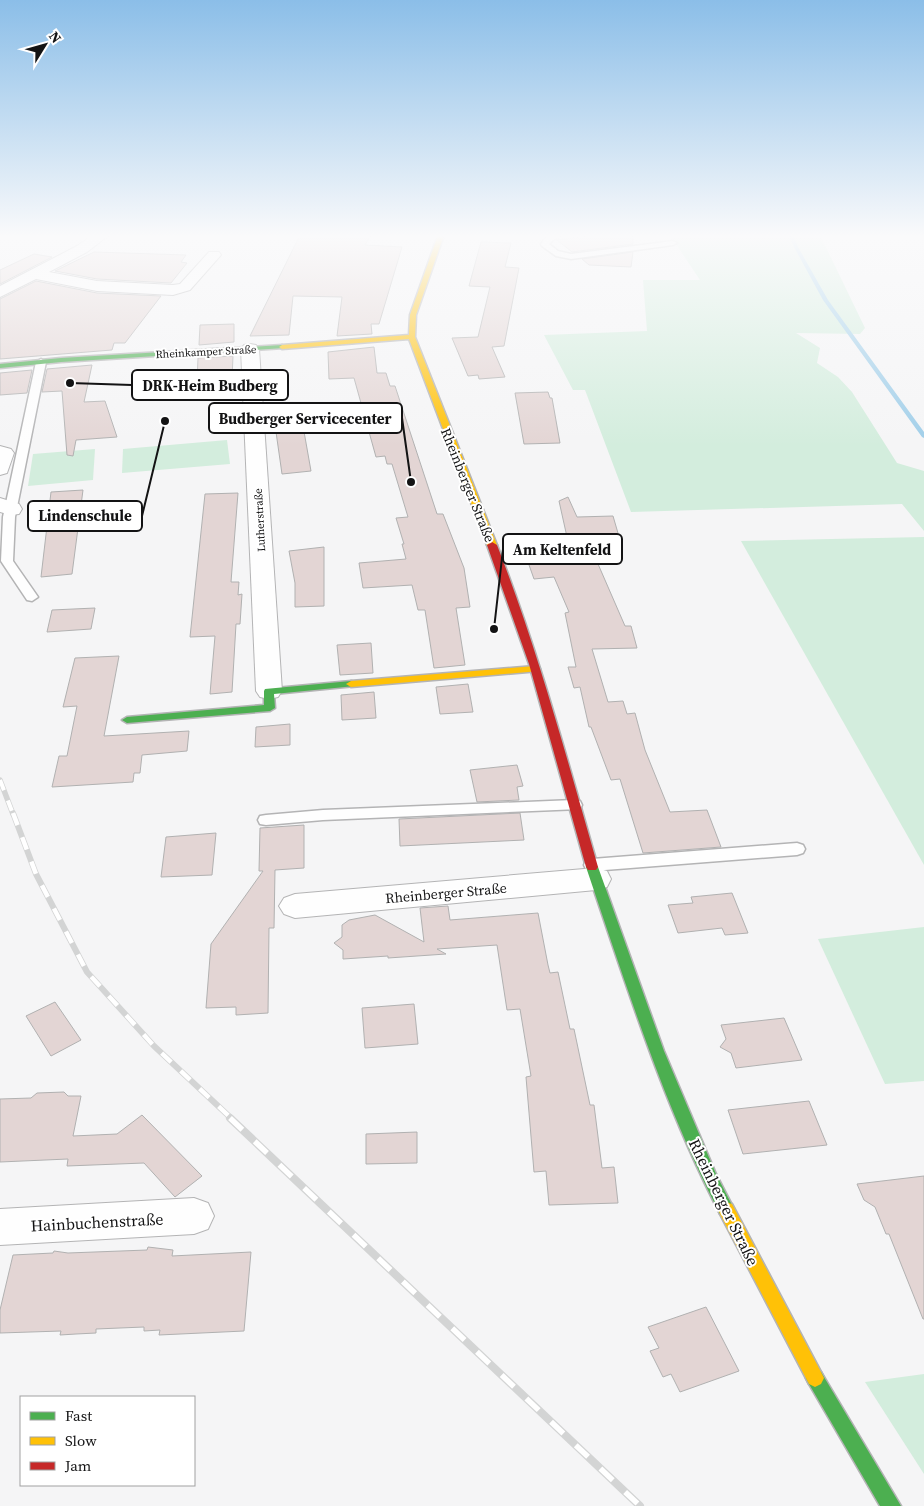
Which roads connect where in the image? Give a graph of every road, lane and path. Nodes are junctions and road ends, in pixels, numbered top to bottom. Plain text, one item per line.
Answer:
1 (416, 305) edge
2 (412, 337) junction
3 (250, 349) junction
4 (41, 362) junction
5 (0, 366) edge
6 (0, 452) edge
7 (0, 469) edge
8 (5, 507) edge
9 (32, 597) dead end
10 (535, 669) junction
11 (269, 691) junction
12 (127, 720) dead end
13 (574, 805) junction
14 (266, 820) dead end
15 (796, 849) dead end
16 (594, 872) junction
17 (295, 906) dead end
18 (194, 1216) dead end
19 (0, 1228) edge
20 (891, 1506) edge

1 - 2 main road, Rheinberger Straße
2 - 3 main road, Rheinkamper Straße
2 - 10 main road, Rheinberger Straße
3 - 4 main road, Rheinkamper Straße
3 - 11 street, Lutherstraße
4 - 5 main road, Rheinkamper Straße
4 - 8 lane
6 - 7 street
8 - 9 lane
10 - 11 main road
10 - 13 main road, Rheinberger Straße
11 - 12 main road
13 - 14 lane
13 - 16 main road, Rheinberger Straße
15 - 16 lane
16 - 17 street, Rheinberger Straße
16 - 20 main road, Rheinberger Straße
18 - 19 street, Hainbuchenstraße

